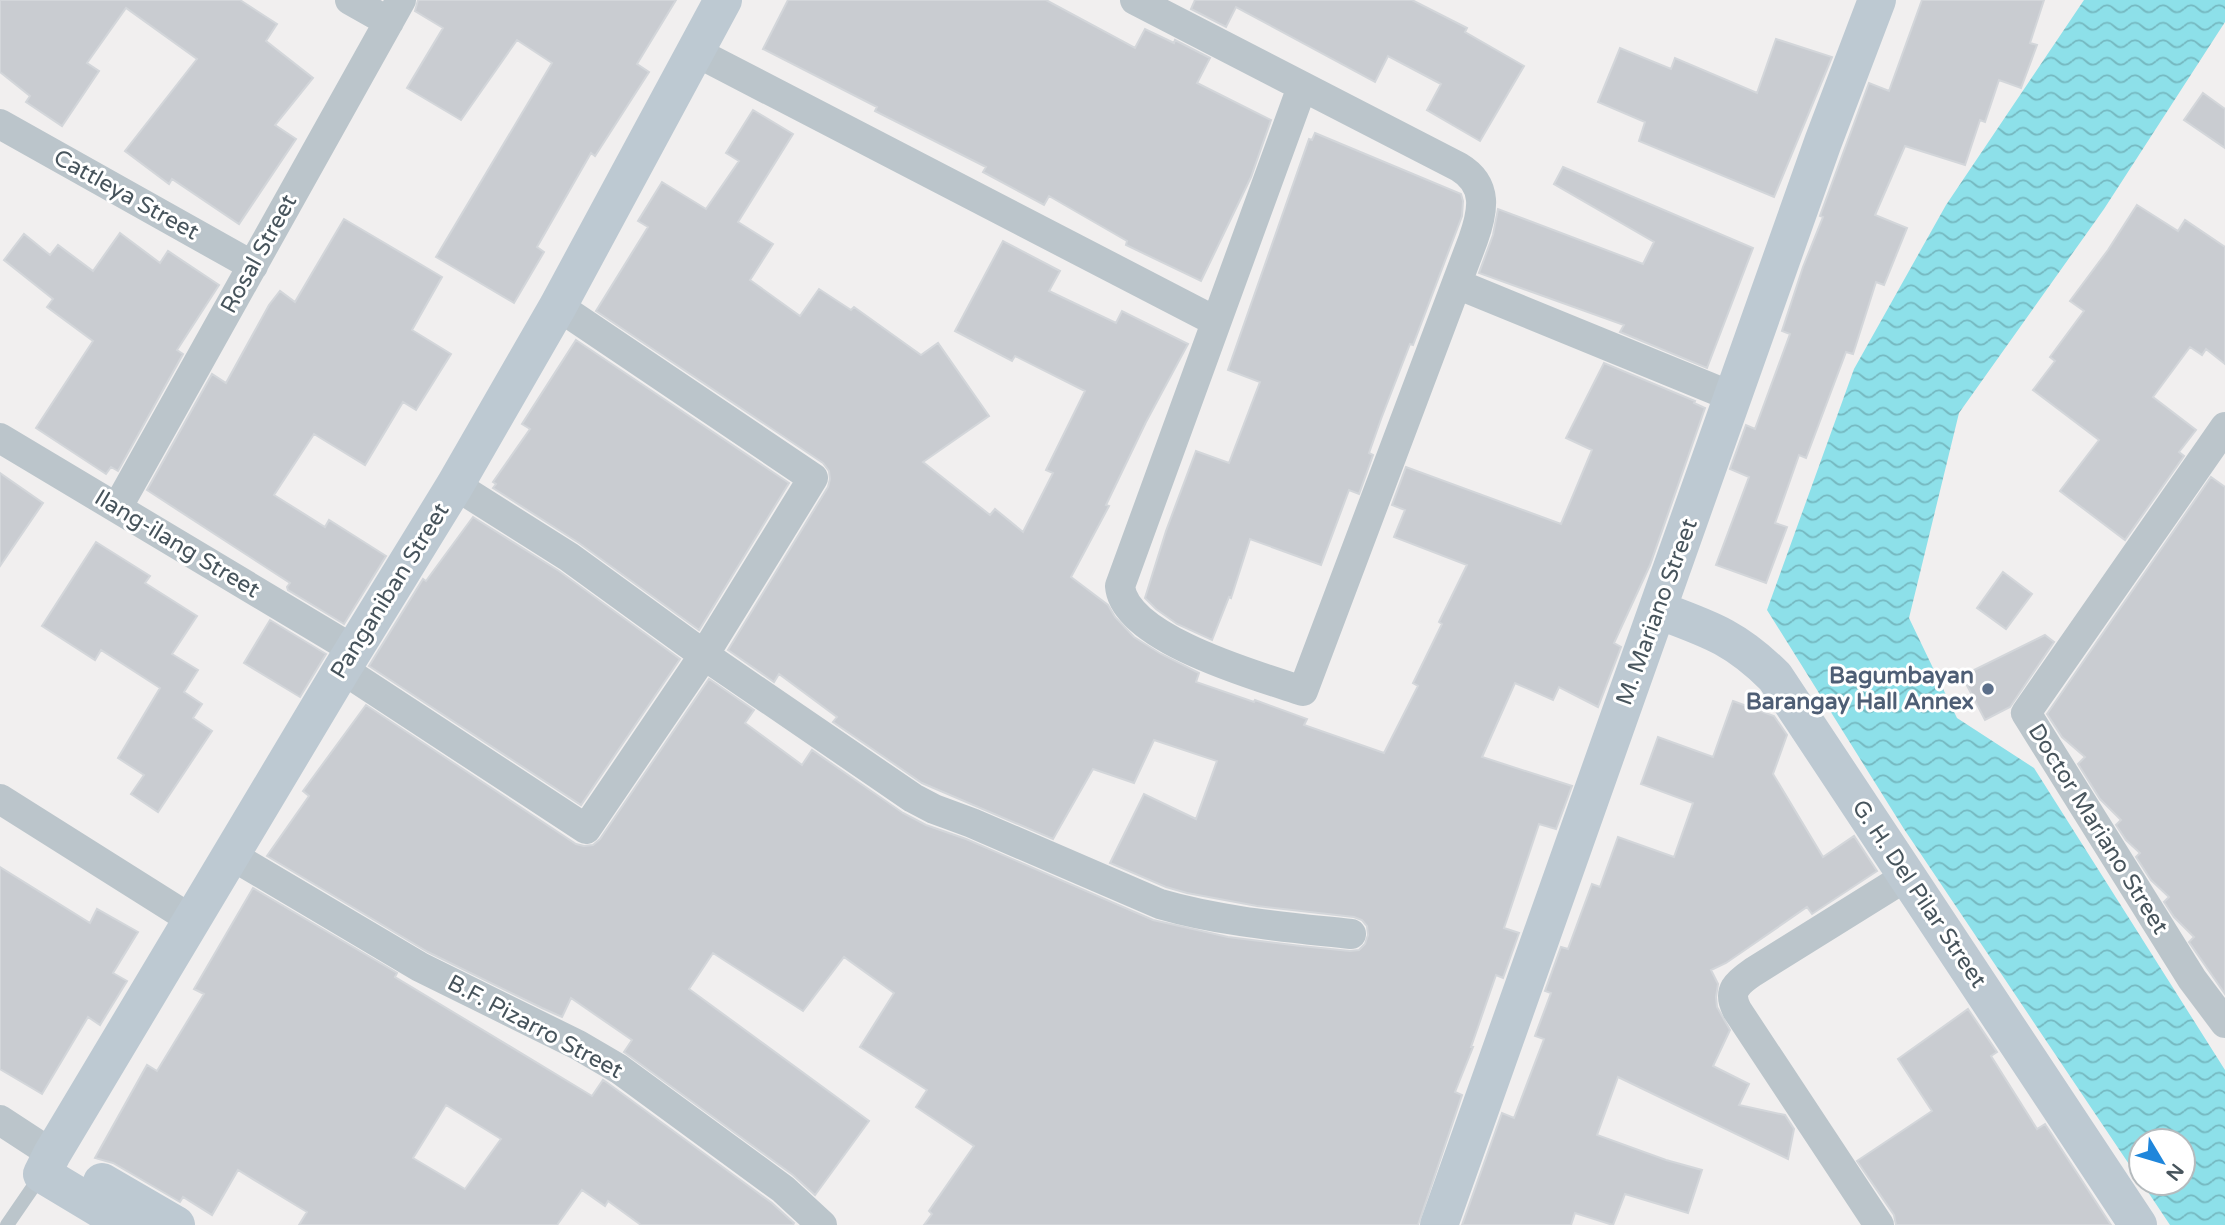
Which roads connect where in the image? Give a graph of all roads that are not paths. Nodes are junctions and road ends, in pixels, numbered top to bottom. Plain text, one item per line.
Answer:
1 (349, 0) edge
2 (723, 0) edge
3 (1135, 0) edge
4 (1877, 0) edge
5 (395, 11) edge
6 (696, 52) junction
7 (1302, 87) junction
8 (0, 124) edge
9 (253, 266) junction
10 (1457, 284) junction
11 (558, 306) junction
12 (1215, 321) junction
13 (1733, 397) junction
14 (0, 438) edge
15 (2220, 447) edge
16 (455, 485) junction
17 (117, 508) junction
18 (1658, 610) junction
19 (704, 655) junction
20 (348, 660) junction
21 (0, 799) edge
22 (231, 855) junction
23 (1907, 876) junction
24 (192, 919) junction
25 (1351, 934) dead end
26 (2225, 1023) edge
27 (0, 1120) edge
28 (47, 1164) junction
29 (8, 1225) edge
30 (127, 1225) edge
31 (176, 1225) edge
32 (822, 1225) edge
33 (1439, 1225) edge
34 (1879, 1225) edge
35 (2138, 1225) edge

1 - 5 street
2 - 6 street, Panganiban Street
3 - 7 street
4 - 13 street, M. Mariano Street
5 - 9 street, Rosal Street
6 - 11 street, Panganiban Street
6 - 12 street
7 - 10 street
7 - 12 street
8 - 9 street, Cattleya Street
9 - 17 street, Rosal Street
10 - 12 street
10 - 13 street
11 - 16 street, Panganiban Street
11 - 19 street
13 - 18 street, M. Mariano Street
14 - 17 street, Ilang-ilang Street
15 - 26 street, Doctor Mariano Street
16 - 19 street
16 - 20 street, Panganiban Street
17 - 20 street, Ilang-ilang Street
18 - 23 street, G. H. Del Pilar Street
18 - 33 street, M. Mariano Street
19 - 20 street, Ilang-ilang Street
19 - 25 street
20 - 22 street, Panganiban Street
21 - 24 street
22 - 24 street, Panganiban Street
22 - 32 street, B.F. Pizarro Street
23 - 34 street
23 - 35 street, G. H. Del Pilar Street
24 - 28 street, Panganiban Street
27 - 28 street
28 - 29 lane
28 - 30 street
28 - 31 street

